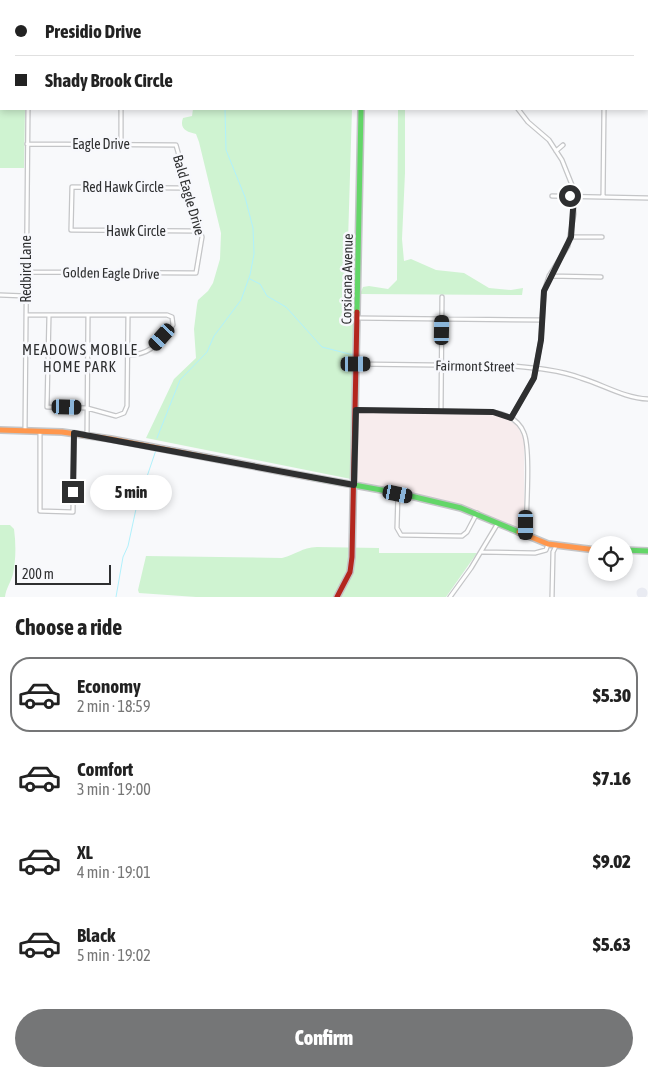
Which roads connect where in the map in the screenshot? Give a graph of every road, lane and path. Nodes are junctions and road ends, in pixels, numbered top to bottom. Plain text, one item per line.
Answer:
1 (28, 110) edge
2 (121, 110) edge
3 (361, 110) edge
4 (519, 110) edge
5 (604, 110) edge
6 (27, 144) junction
7 (121, 145) junction
8 (176, 145) joint
9 (563, 145) dead end
10 (556, 151) junction
11 (187, 186) junction
12 (552, 196) dead end
13 (574, 196) junction
14 (603, 197) junction
15 (648, 198) edge
16 (200, 228) junction
17 (71, 230) joint
18 (571, 237) junction
19 (602, 237) dead end
20 (26, 272) junction
21 (196, 273) joint
22 (549, 276) junction
23 (601, 277) dead end
24 (0, 295) edge
25 (26, 296) junction
26 (442, 297) dead end
27 (26, 315) junction
28 (48, 315) junction
29 (88, 315) junction
30 (128, 315) junction
31 (357, 318) junction
32 (442, 319) junction
33 (542, 320) junction
34 (128, 355) junction
35 (356, 364) junction
36 (441, 365) junction
37 (536, 368) junction
38 (648, 399) edge
39 (87, 408) junction
40 (356, 410) junction
41 (441, 411) junction
42 (511, 418) junction
43 (0, 430) edge
44 (24, 430) junction
45 (40, 431) junction
46 (74, 433) junction
47 (87, 435) junction
48 (354, 485) junction
49 (398, 494) junction
50 (477, 513) junction
51 (499, 522) junction
52 (526, 535) junction
53 (548, 544) junction
54 (556, 546) junction
55 (588, 549) edge
56 (633, 550) edge
57 (648, 551) edge
58 (482, 552) junction
59 (337, 597) edge
60 (450, 597) edge
61 (552, 597) edge

1 - 6 street, Redbird Lane
2 - 7 street
3 - 31 street, Corsicana Avenue
4 - 10 street
5 - 14 street
6 - 7 street, Eagle Drive
6 - 20 street, Redbird Lane
7 - 8 street, Eagle Drive
8 - 11 street, Bald Eagle Drive
9 - 10 street
10 - 13 street
11 - 16 street, Bald Eagle Drive
11 - 17 street, Red Hawk Circle
12 - 13 street
13 - 14 street
13 - 18 street
14 - 15 street
16 - 17 street, Hawk Circle
16 - 21 street, Bald Eagle Drive
18 - 19 street
18 - 22 street
20 - 21 street, Golden Eagle Drive
20 - 25 street, Redbird Lane
22 - 23 street
22 - 33 street
24 - 25 street
25 - 27 street, Redbird Lane
26 - 32 street
27 - 28 street
27 - 44 street, Redbird Lane
28 - 29 street
28 - 39 street
29 - 30 street
29 - 39 street
30 - 34 street
30 - 34 street
31 - 32 street
31 - 35 street, Corsicana Avenue
32 - 33 street
32 - 36 street
33 - 37 street
34 - 39 street
35 - 36 street, Fairmont Street
35 - 40 street, Corsicana Avenue
36 - 37 street, Fairmont Street
36 - 41 street
37 - 38 street, Fairmont Street
37 - 42 street
39 - 47 street
40 - 41 street
40 - 48 street, Corsicana Avenue
41 - 42 street
42 - 52 street
43 - 44 street
44 - 45 street
45 - 46 street
45 - 46 street
46 - 47 street
47 - 48 street
48 - 49 street
48 - 59 street, Corsicana Avenue
49 - 50 street
49 - 50 street
50 - 51 street
51 - 52 street
51 - 58 street
52 - 53 street
53 - 54 street
53 - 58 street
54 - 55 street
54 - 61 street
56 - 57 street
58 - 60 street

